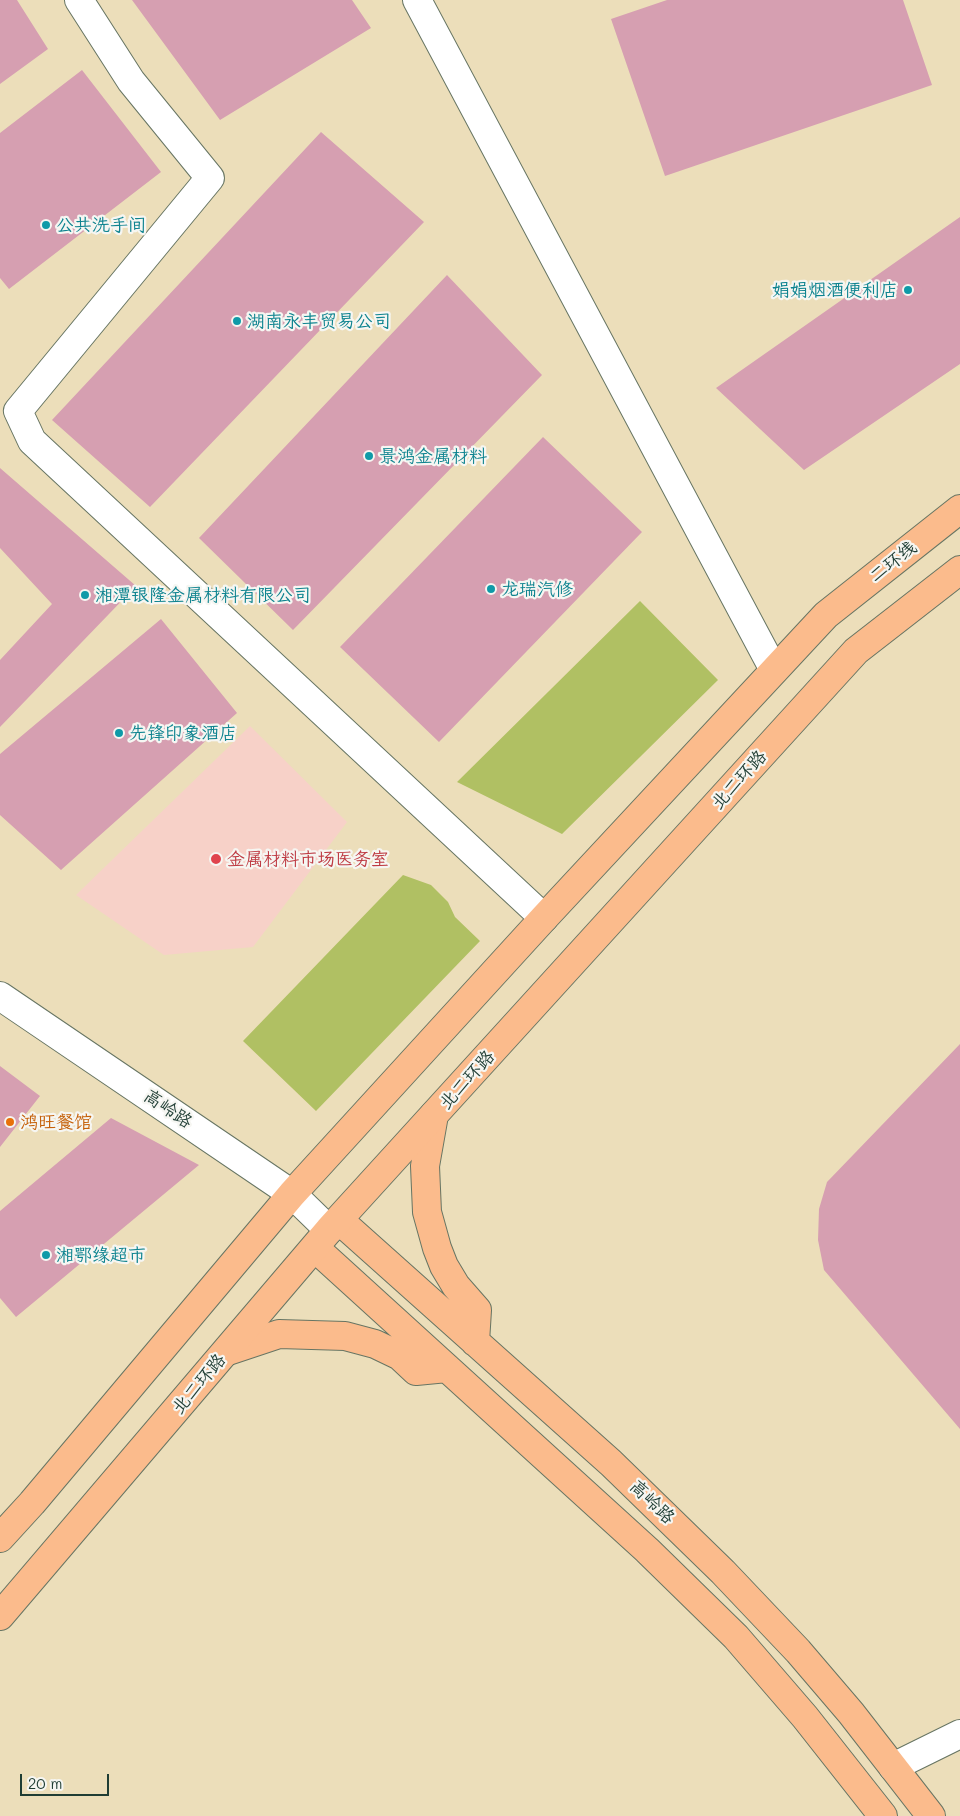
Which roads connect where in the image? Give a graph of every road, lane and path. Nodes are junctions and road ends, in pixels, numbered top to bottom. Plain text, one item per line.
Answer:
1 (79, 0) edge
2 (417, 0) edge
3 (960, 509) edge
4 (960, 570) edge
5 (774, 670) junction
6 (544, 918) junction
7 (0, 996) edge
8 (434, 1115) junction
9 (292, 1194) junction
10 (328, 1233) junction
11 (475, 1342) junction
12 (228, 1350) junction
13 (447, 1368) junction
14 (0, 1538) edge
15 (0, 1616) edge
16 (960, 1734) edge
17 (893, 1766) junction
18 (883, 1816) edge
19 (931, 1816) edge

1 - 6 street
2 - 5 street
3 - 5 main road, 二环线
4 - 8 main road, 北二环路
5 - 6 main road
6 - 9 main road
7 - 9 street, 高岭路
8 - 10 main road, 北二环路
8 - 11 main road
9 - 10 street, 高岭路
9 - 14 main road
10 - 11 main road, 高岭路
10 - 12 main road, 北二环路
10 - 13 main road
11 - 17 main road, 高岭路
12 - 13 main road
12 - 15 main road, 北二环路
13 - 18 main road
16 - 17 street
17 - 19 main road, 高岭路

